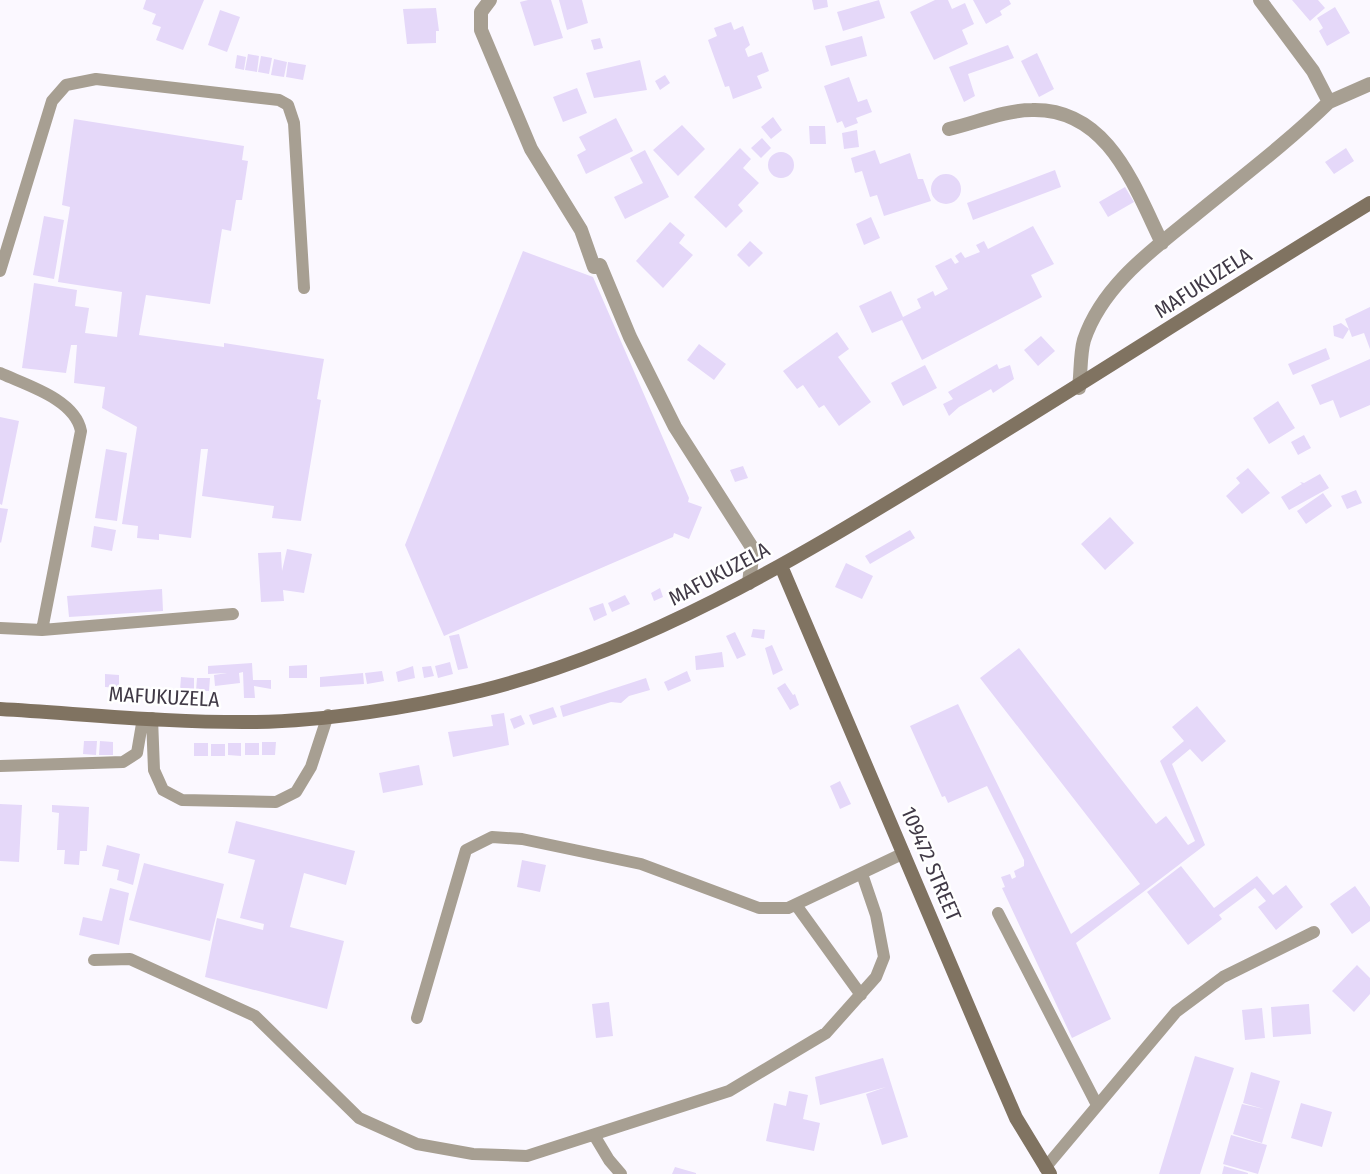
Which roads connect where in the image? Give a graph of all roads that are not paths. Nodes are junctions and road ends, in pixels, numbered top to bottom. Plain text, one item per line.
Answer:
1 (490, 0) edge
2 (1260, 0) edge
3 (1370, 84) edge
4 (1329, 102) junction
5 (949, 129) dead end
6 (1370, 203) edge
7 (1162, 243) junction
8 (0, 271) edge
9 (304, 288) dead end
10 (0, 373) edge
11 (1079, 388) junction
12 (781, 566) junction
13 (749, 583) junction
14 (233, 614) dead end
15 (0, 628) edge
16 (42, 630) junction
17 (0, 709) edge
18 (328, 715) junction
19 (147, 718) junction
20 (0, 766) edge
21 (904, 853) junction
22 (862, 874) junction
23 (796, 905) junction
24 (998, 913) dead end
25 (1314, 932) dead end
26 (94, 960) dead end
27 (861, 995) junction
28 (418, 1018) dead end
29 (1097, 1105) junction
30 (594, 1135) junction
31 (1048, 1171) edge
32 (621, 1174) edge

1 - 13 street
2 - 4 street
3 - 4 street
4 - 7 street
5 - 7 street
6 - 11 main road, MAFUKUZELA
7 - 11 street
8 - 9 lane
10 - 16 lane
11 - 12 main road, MAFUKUZELA
12 - 13 main road, MAFUKUZELA
12 - 21 main road, 109472 STREET
13 - 18 main road, MAFUKUZELA
14 - 16 lane
15 - 16 lane
17 - 19 main road, MAFUKUZELA
18 - 19 main road, MAFUKUZELA
18 - 19 lane
19 - 20 lane
21 - 22 lane
21 - 31 main road, 109472 STREET
22 - 23 lane
22 - 27 lane
23 - 27 lane
23 - 28 lane
24 - 29 lane
25 - 29 lane
26 - 30 lane
27 - 30 lane
29 - 31 lane
30 - 32 lane

